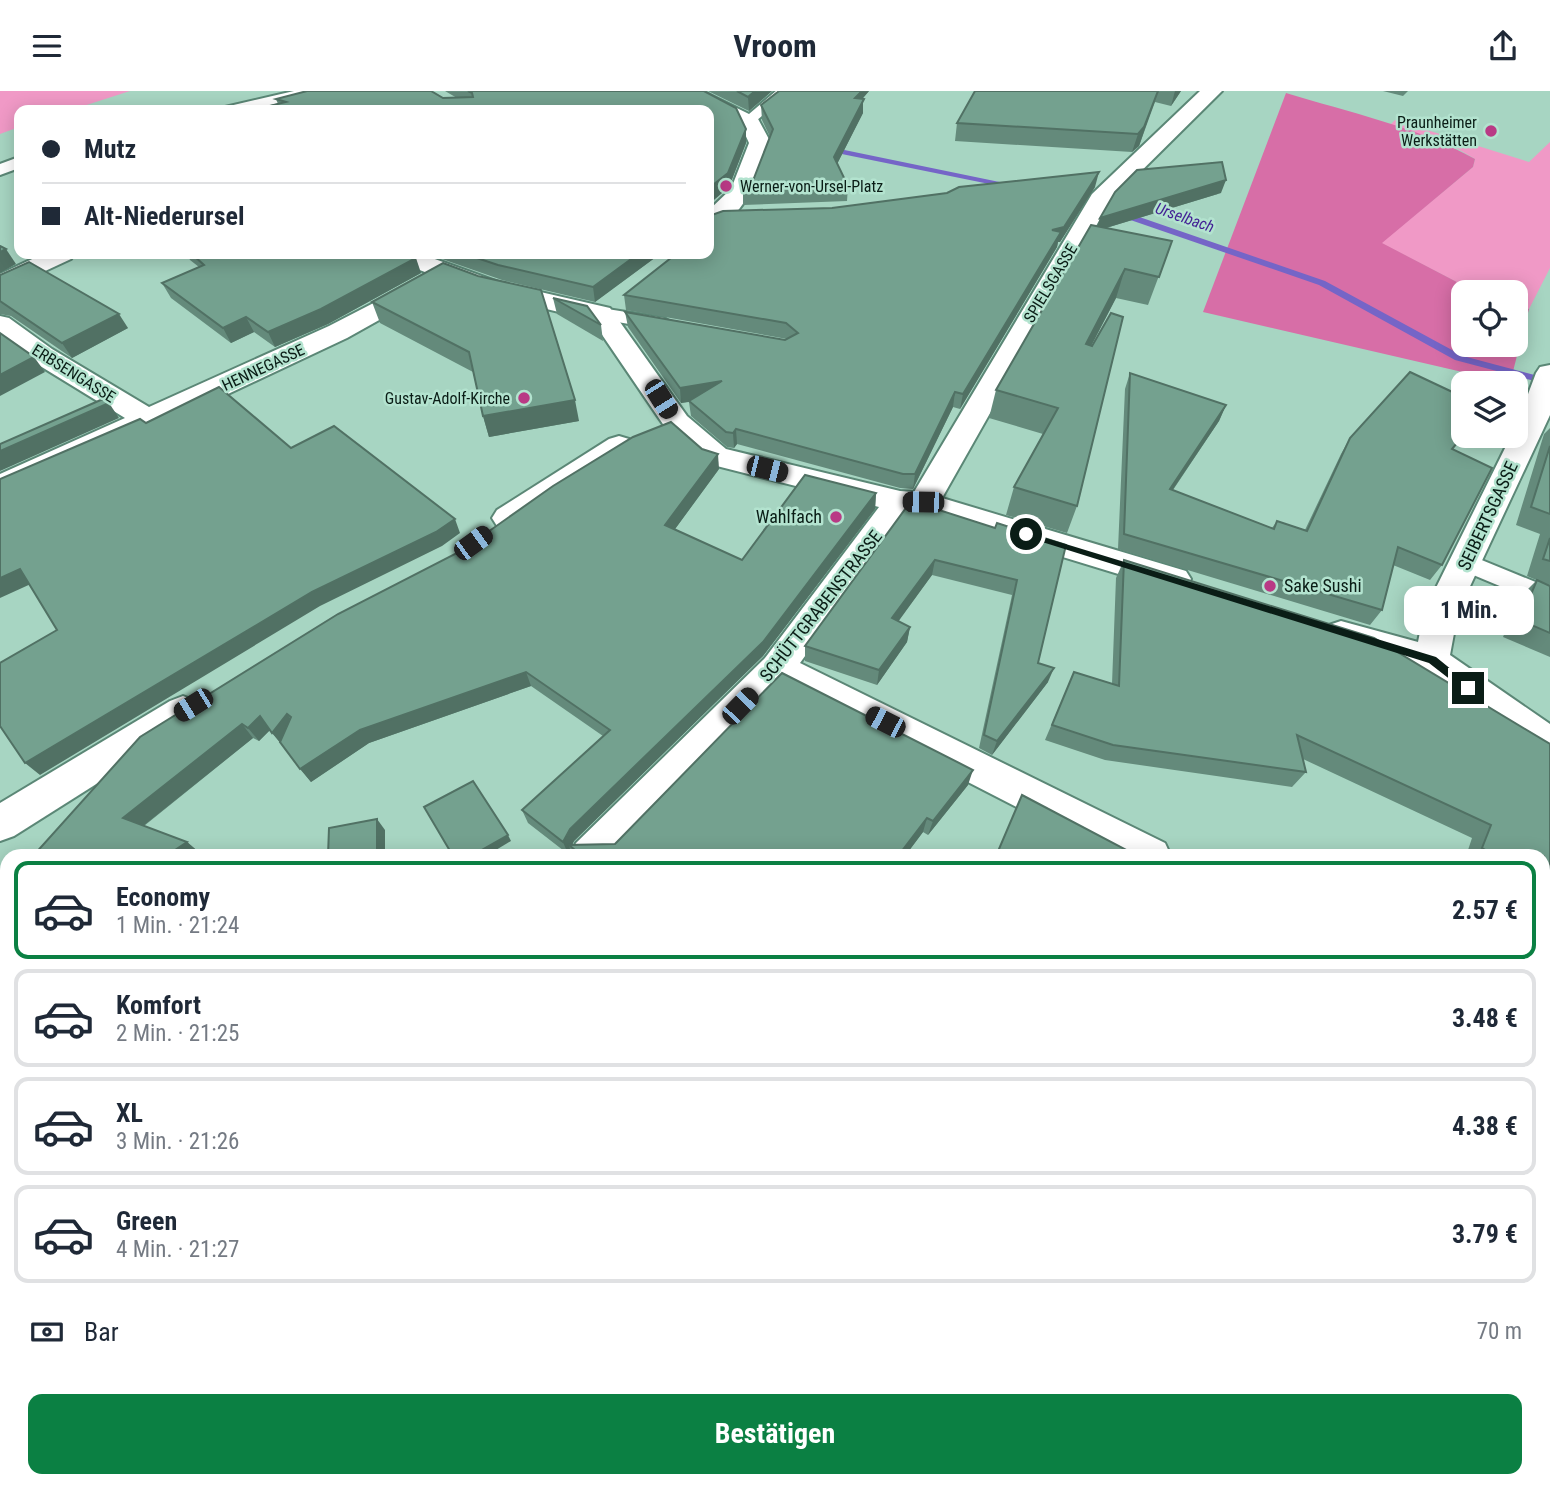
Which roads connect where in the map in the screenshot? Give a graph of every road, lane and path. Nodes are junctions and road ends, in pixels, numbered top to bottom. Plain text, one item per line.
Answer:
1 (314, 91) edge
2 (690, 91) edge
3 (785, 91) edge
4 (1212, 91) edge
5 (252, 105) edge
6 (750, 121) junction
7 (714, 214) edge
8 (754, 215) edge
9 (714, 217) edge
10 (52, 259) edge
11 (411, 259) edge
12 (445, 273) junction
13 (0, 284) edge
14 (625, 296) edge
15 (601, 314) junction
16 (0, 324) edge
17 (677, 326) edge
18 (1550, 373) edge
19 (150, 420) junction
20 (677, 423) junction
21 (0, 486) edge
22 (911, 502) junction
23 (487, 533) edge
24 (1467, 563) junction
25 (1205, 589) edge
26 (1550, 598) edge
27 (1317, 625) edge
28 (1432, 660) junction
29 (777, 668) junction
30 (205, 697) edge
31 (1550, 743) edge
32 (0, 824) edge
33 (597, 849) edge
34 (1138, 849) edge

1 - 5 lane
2 - 6 lane
3 - 6 lane
4 - 22 street, SPIELSGASSE
6 - 7 street
8 - 9 street
10 - 13 street
11 - 12 street
12 - 15 street
12 - 19 street, HENNEGASSE
14 - 15 street
15 - 17 lane
15 - 20 street
16 - 19 street, ERBSENGASSE
18 - 24 street, SEIBERTSGASSE
19 - 21 street, HENNEGASSE
20 - 22 street
20 - 23 street
22 - 25 street
22 - 29 street, SCHÜTTGRABENSTRASSE
24 - 26 lane
24 - 28 street, SEIBERTSGASSE
27 - 28 street
28 - 31 street
29 - 33 street, SCHÜTTGRABENSTRASSE
29 - 34 street
30 - 32 street

